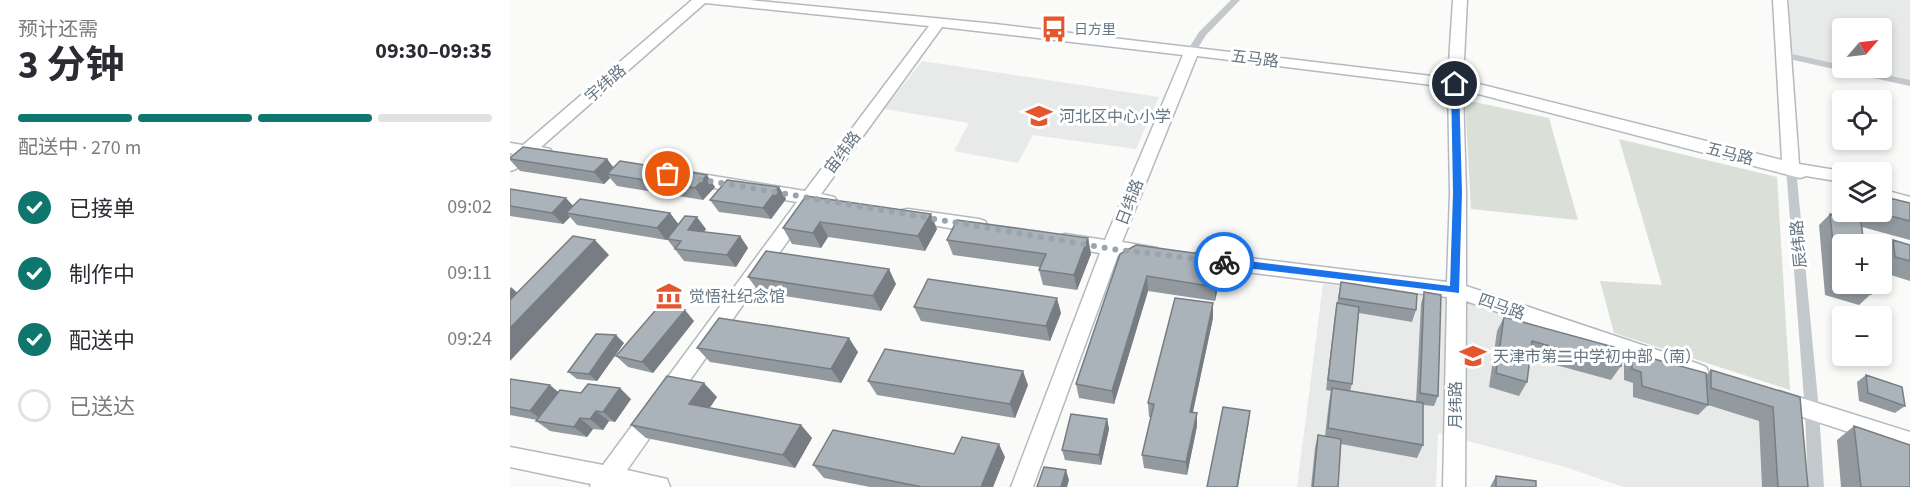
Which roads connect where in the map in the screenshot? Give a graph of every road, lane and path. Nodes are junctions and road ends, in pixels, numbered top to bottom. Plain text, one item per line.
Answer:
1 (700, 0) edge
2 (709, 0) edge
3 (1236, 0) edge
4 (1460, 0) edge
5 (1780, 0) edge
6 (938, 23) junction
7 (1192, 51) junction
8 (1783, 55) junction
9 (1910, 83) edge
10 (1455, 84) junction
11 (519, 149) edge
12 (562, 157) edge
13 (510, 165) edge
14 (1791, 168) junction
15 (668, 174) edge
16 (1832, 174) edge
17 (1832, 182) edge
18 (1892, 188) edge
19 (1910, 192) edge
20 (809, 198) junction
21 (1892, 198) edge
22 (1910, 202) edge
23 (844, 204) edge
24 (890, 212) edge
25 (995, 229) edge
26 (1042, 237) edge
27 (1112, 249) junction
28 (1455, 290) junction
29 (1712, 377) edge
30 (1756, 392) edge
31 (1812, 411) junction
32 (1910, 442) edge
33 (510, 457) edge
34 (605, 482) edge
35 (659, 487) edge
36 (1022, 487) edge
37 (1454, 487) edge
38 (1816, 487) edge

1 - 11 street, 宇纬路
2 - 6 street, 五马路
3 - 7 street, 日纬路
4 - 10 street, 月纬路
5 - 8 street, 辰纬路
6 - 7 street, 五马路
6 - 20 street, 宙纬路
7 - 10 street, 五马路
7 - 27 street, 日纬路
8 - 9 street
8 - 14 street, 辰纬路
10 - 14 street, 五马路
10 - 28 street, 月纬路
11 - 12 street
11 - 13 street, 宇纬路
14 - 16 street, 五马路
14 - 17 street, 五马路
14 - 31 street, 辰纬路
15 - 20 street
18 - 19 street
20 - 23 street
20 - 34 street, 宙纬路
21 - 22 street
24 - 25 street
26 - 27 street, 四马路
27 - 28 street, 四马路
27 - 36 street, 日纬路
28 - 29 street, 四马路
28 - 37 street, 月纬路
30 - 31 street
31 - 32 street
31 - 38 street, 辰纬路
33 - 34 street
34 - 35 street

